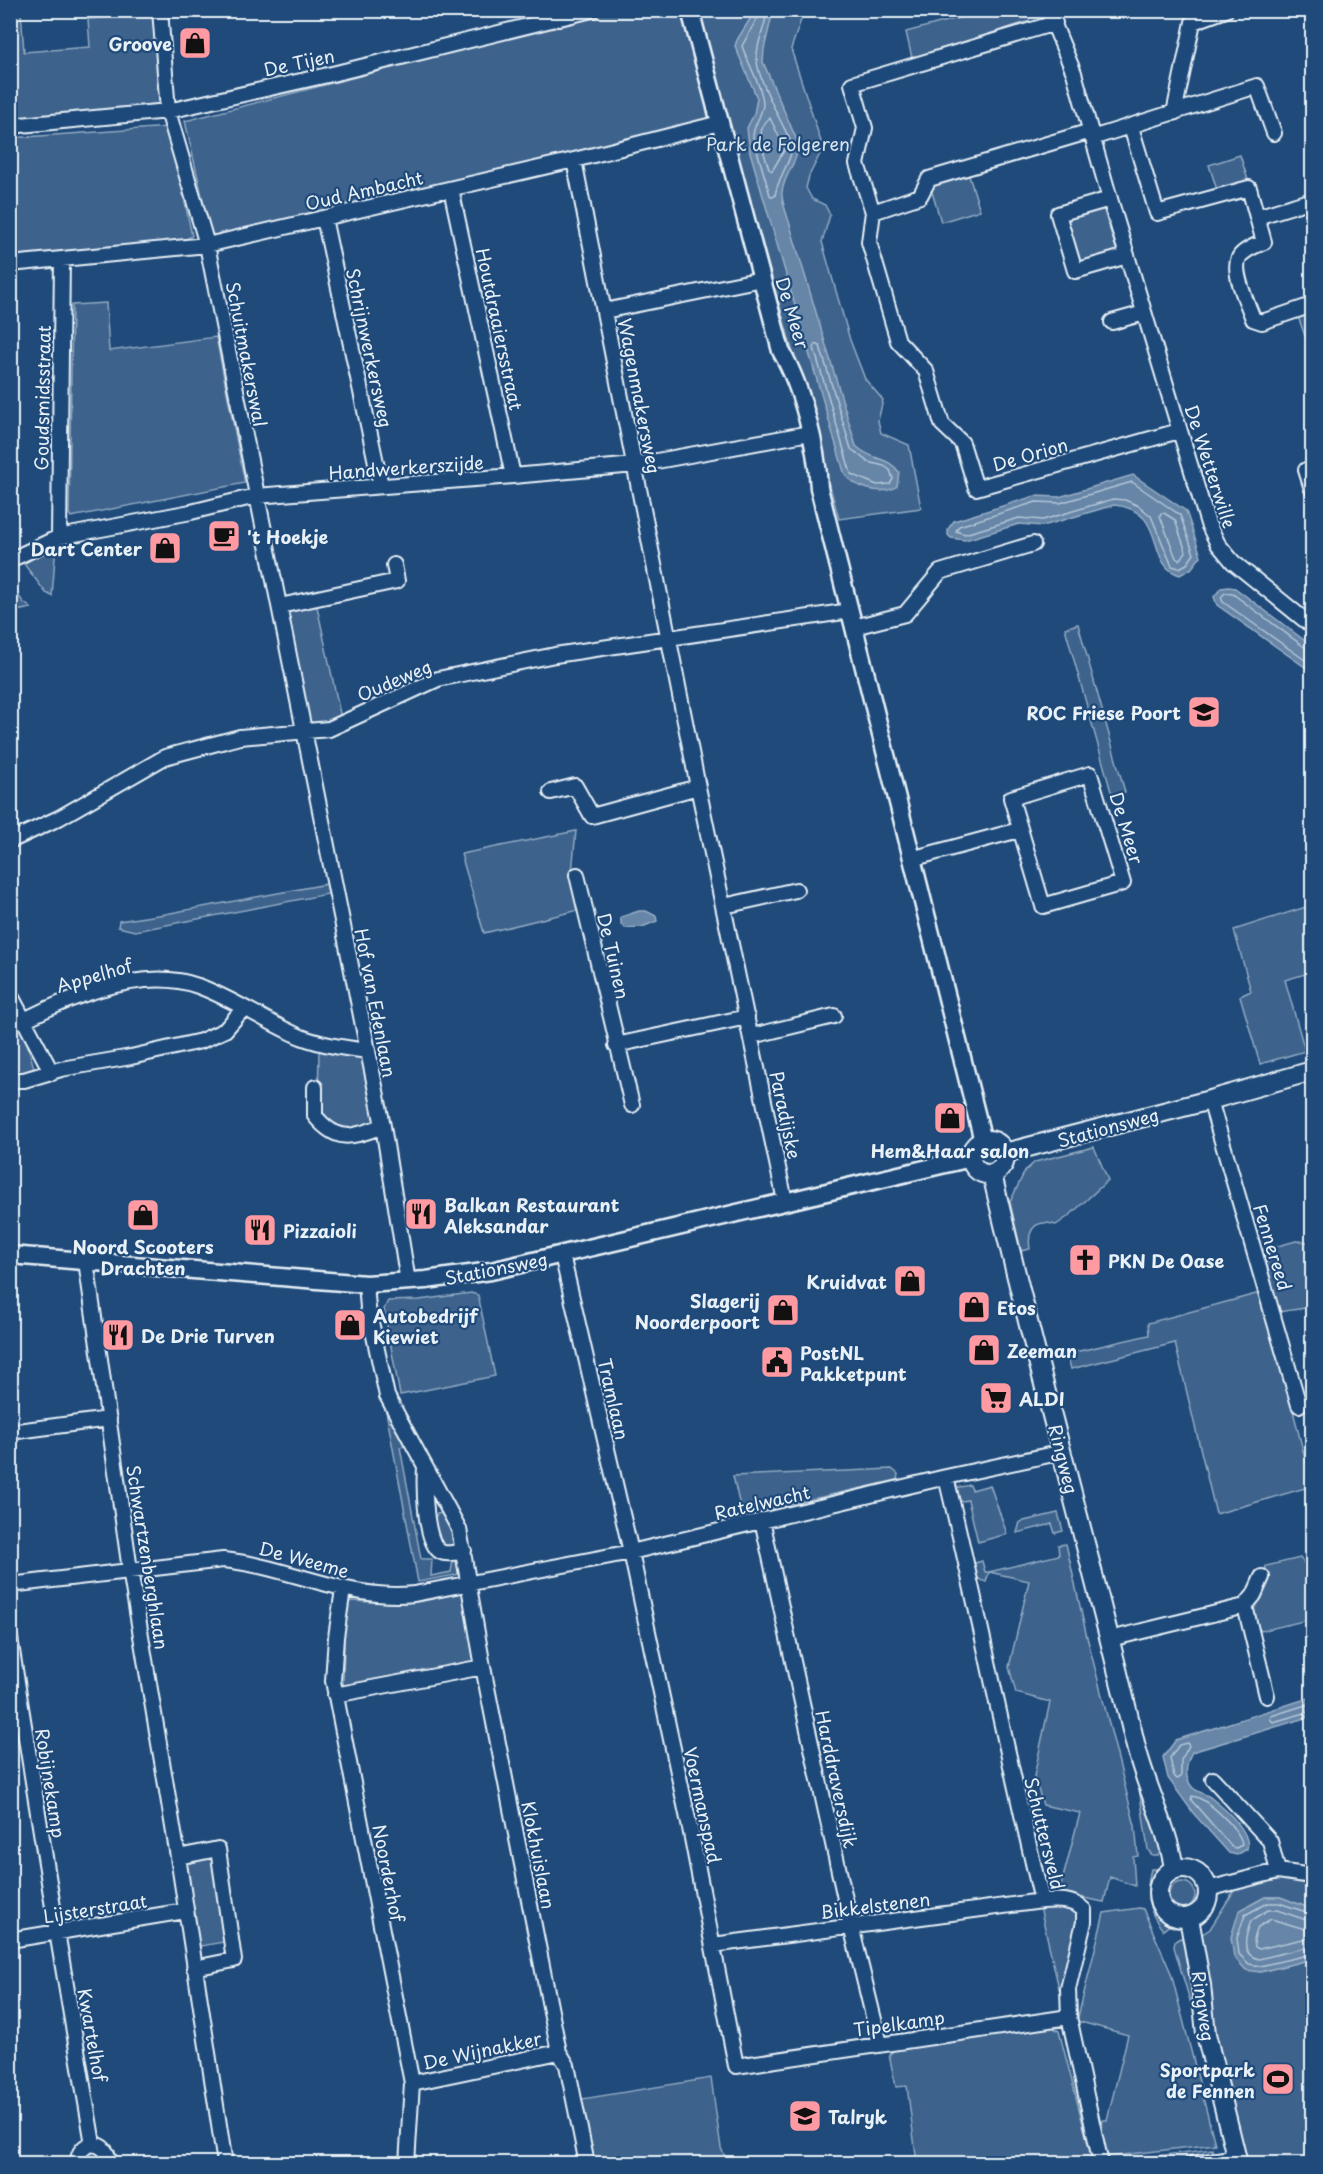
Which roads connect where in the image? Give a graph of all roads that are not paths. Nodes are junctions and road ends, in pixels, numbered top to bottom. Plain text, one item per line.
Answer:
1 (160, 10) edge
2 (592, 10) edge
3 (690, 10) edge
4 (1226, 10) edge
5 (1310, 10) edge
6 (563, 14) edge
7 (1312, 16) edge
8 (1052, 17) edge
9 (904, 69) joint
10 (168, 111) junction
11 (1174, 113) junction
12 (720, 123) junction
13 (10, 126) edge
14 (1131, 127) junction
15 (1274, 133) dead end
16 (1091, 134) junction
17 (574, 160) junction
18 (452, 189) junction
19 (1110, 199) junction
20 (1312, 200) edge
21 (873, 212) junction
22 (1257, 217) junction
23 (324, 218) junction
24 (207, 246) junction
25 (1127, 256) junction
26 (62, 260) junction
27 (10, 264) edge
28 (762, 279) junction
29 (1312, 305) edge
30 (604, 311) junction
31 (1144, 313) junction
32 (1112, 322) dead end
33 (1179, 431) junction
34 (810, 433) junction
35 (635, 465) junction
36 (1312, 468) edge
37 (513, 476) junction
38 (381, 486) junction
39 (1312, 489) edge
40 (256, 496) junction
41 (59, 537) junction
42 (1033, 544) dead end
43 (10, 560) edge
44 (394, 565) dead end
45 (280, 606) junction
46 (852, 619) junction
47 (1312, 626) edge
48 (670, 638) junction
49 (304, 732) junction
50 (698, 787) junction
51 (551, 792) dead end
52 (1019, 830) junction
53 (10, 841) edge
54 (912, 859) junction
55 (577, 875) dead end
56 (796, 890) dead end
57 (724, 906) junction
58 (10, 994) edge
59 (244, 1008) junction
60 (834, 1016) dead end
61 (747, 1017) junction
62 (24, 1020) junction
63 (752, 1036) junction
64 (616, 1045) junction
65 (368, 1051) junction
66 (1312, 1071) edge
67 (52, 1073) junction
68 (10, 1080) edge
69 (315, 1087) dead end
70 (1210, 1100) junction
71 (632, 1105) dead end
72 (382, 1126) junction
73 (983, 1141) junction
74 (1005, 1153) junction
75 (971, 1158) junction
76 (992, 1174) junction
77 (786, 1201) junction
78 (10, 1255) edge
79 (562, 1255) junction
80 (86, 1261) junction
81 (408, 1282) junction
82 (366, 1284) junction
83 (1299, 1405) dead end
84 (109, 1419) junction
85 (10, 1432) edge
86 (1063, 1452) junction
87 (425, 1465) junction
88 (946, 1477) junction
89 (762, 1520) junction
90 (464, 1551) junction
91 (631, 1552) junction
92 (130, 1570) junction
93 (1262, 1577) dead end
94 (468, 1582) junction
95 (10, 1585) edge
96 (342, 1589) junction
97 (1245, 1606) junction
98 (10, 1638) edge
99 (1110, 1639) junction
100 (483, 1667) junction
101 (335, 1695) junction
102 (1267, 1696) dead end
103 (1213, 1779) dead end
104 (178, 1857) junction
105 (1174, 1869) junction
106 (1278, 1871) junction
107 (1312, 1876) edge
108 (1209, 1889) junction
109 (1042, 1901) junction
110 (185, 1911) junction
111 (1190, 1918) junction
112 (851, 1926) junction
113 (57, 1932) junction
114 (10, 1940) edge
115 (713, 1945) junction
116 (194, 1968) junction
117 (1069, 2017) junction
118 (880, 2044) junction
119 (559, 2052) junction
120 (736, 2066) joint
121 (412, 2083) junction
122 (93, 2144) junction
123 (1238, 2160) edge
124 (78, 2163) edge
125 (109, 2163) edge
126 (225, 2163) edge
127 (407, 2163) edge
128 (586, 2163) edge
129 (1101, 2163) edge
130 (1191, 2163) edge

1 - 10 street, Schuitmakerswal
2 - 6 street, De Tijen
3 - 12 street, De Meer
4 - 11 street
5 - 7 street
6 - 10 street, De Tijen
8 - 9 street, De Wetterwille
8 - 16 street, De Wetterwille
9 - 21 street, De Orion
10 - 13 street, De Tijen
10 - 24 street, Schuitmakerswal
11 - 14 street
11 - 15 street
12 - 17 street, Oud Ambacht
12 - 28 street, De Meer
14 - 16 street
14 - 22 street
16 - 19 street, De Wetterwille
16 - 21 street
17 - 18 street, Oud Ambacht
17 - 30 street, Wagenmakersweg
18 - 23 street, Oud Ambacht
18 - 37 street, Houtdraaiersstraat
19 - 25 street, De Wetterwille
19 - 25 street
20 - 22 street
21 - 33 street, De Orion
22 - 29 street
23 - 24 street, Oud Ambacht
23 - 38 street, Schrijnwerkersweg
24 - 26 street, Oud Ambacht
24 - 40 street, Schuitmakerswal
25 - 31 street, De Wetterwille
26 - 27 street, Oud Ambacht
26 - 41 street, Goudsmidsstraat
28 - 30 street
28 - 34 street, De Meer
30 - 35 street, Wagenmakersweg
31 - 32 street
31 - 33 street, De Wetterwille
33 - 47 street, De Wetterwille
34 - 35 street, Handwerkerszijde
34 - 46 street, De Meer
35 - 37 street, Handwerkerszijde
35 - 48 street, Wagenmakersweg
36 - 39 street
37 - 38 street, Handwerkerszijde
38 - 40 street, Handwerkerszijde
40 - 41 street, Handwerkerszijde
40 - 45 street, Schuitmakerswal
41 - 43 street, Handwerkerszijde
42 - 46 street
44 - 45 street
45 - 49 street, Schuitmakerswal
46 - 48 street, Oudeweg
46 - 54 street, De Meer
48 - 49 street, Oudeweg
48 - 50 street, Paradijske
49 - 53 street, Oudeweg
49 - 65 street, Hof van Edenlaan
50 - 51 street
50 - 57 street, Paradijske
52 - 52 street, De Meer
52 - 54 street
54 - 73 street, De Meer
55 - 64 street, De Tuinen
56 - 57 street
57 - 61 street, Paradijske
58 - 62 street
59 - 62 street, Appelhof
59 - 65 street, Appelhof
59 - 67 street
60 - 63 street
61 - 63 street, Paradijske
61 - 64 street
62 - 67 street
63 - 77 street, Paradijske
64 - 71 street, De Tuinen
65 - 72 street, Hof van Edenlaan
66 - 70 main road, Stationsweg
67 - 68 street
69 - 72 street
70 - 74 main road, Stationsweg
70 - 83 street, Fennereed
72 - 81 street, Hof van Edenlaan
73 - 74 main road
73 - 75 main road
74 - 76 main road
75 - 76 main road
75 - 77 street, Stationsweg
76 - 86 main road, Ringweg
77 - 79 street, Stationsweg
78 - 80 street, Stationsweg
79 - 81 street, Stationsweg
79 - 91 street, Tramlaan
80 - 82 street, Stationsweg
80 - 84 street, Schwartzenberghlaan
81 - 82 street, Stationsweg
82 - 87 street, Klokhuislaan
84 - 85 street
84 - 92 street, Schwartzenberghlaan
86 - 88 street, Ratelwacht
86 - 99 main road, Ringweg
87 - 90 street, Klokhuislaan
87 - 90 street
88 - 89 street, Ratelwacht
88 - 109 street, Schuttersveld
89 - 91 street, Ratelwacht
89 - 112 street, Harddraversdijk
90 - 94 street, Klokhuislaan
91 - 94 street, Ratelwacht
91 - 115 street, Voermanspad
92 - 95 street, De Weeme
92 - 96 street, De Weeme
92 - 104 street, Schwartzenberghlaan
93 - 97 street
94 - 96 street, De Weeme
94 - 100 street, Klokhuislaan
96 - 101 street, Noorderhof
97 - 99 street
97 - 102 street
98 - 113 street, Robijnekamp
99 - 105 main road, Ringweg
100 - 101 street
100 - 119 street, Klokhuislaan
101 - 121 street, Noorderhof
103 - 106 street
104 - 110 street, Schwartzenberghlaan
104 - 116 street
105 - 108 main road
105 - 111 main road
106 - 107 street
106 - 108 street
108 - 111 main road
109 - 112 street, Bikkelstenen
109 - 117 street, Schuttersveld
110 - 113 street, Lijsterstraat
110 - 116 street, Schwartzenberghlaan
111 - 123 main road, Ringweg
112 - 115 street, Bikkelstenen
112 - 118 street, Harddraversdijk
113 - 114 street, Lijsterstraat
113 - 122 street, Kwartelhof
115 - 120 street, Voermanspad
116 - 126 street, Schwartzenberghlaan
117 - 118 street, Tipelkamp
117 - 129 street, Schuttersveld
118 - 120 street, Tipelkamp
119 - 121 street, De Wijnakker
119 - 128 street, Klokhuislaan
121 - 127 street, Noorderhof
122 - 124 street
122 - 125 street
123 - 130 street

